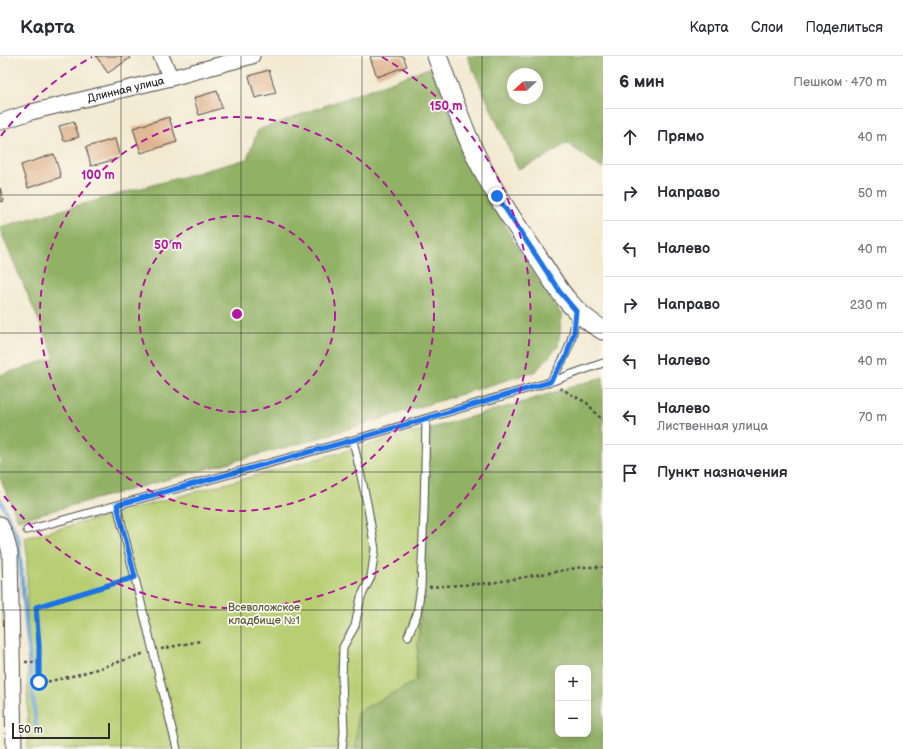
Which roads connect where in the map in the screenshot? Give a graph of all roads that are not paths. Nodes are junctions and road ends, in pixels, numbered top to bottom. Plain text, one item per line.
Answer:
1 (161, 56) edge
2 (252, 56) edge
3 (437, 56) edge
4 (171, 78) junction
5 (0, 122) edge
6 (576, 311) junction
7 (603, 330) edge
8 (603, 363) edge
9 (550, 382) junction
10 (426, 419) junction
11 (353, 440) junction
12 (117, 505) junction
13 (27, 530) dead end
14 (2, 533) edge
15 (408, 636) dead end
16 (14, 749) edge
17 (177, 749) edge
18 (342, 749) edge

1 - 4 street
2 - 4 street, Длинная улица
3 - 6 street
4 - 5 street, Длинная улица
6 - 7 street
6 - 9 lane
8 - 9 lane
9 - 10 lane
10 - 11 lane
10 - 15 lane
11 - 12 lane
11 - 18 lane
12 - 13 lane
12 - 17 lane
14 - 16 street

